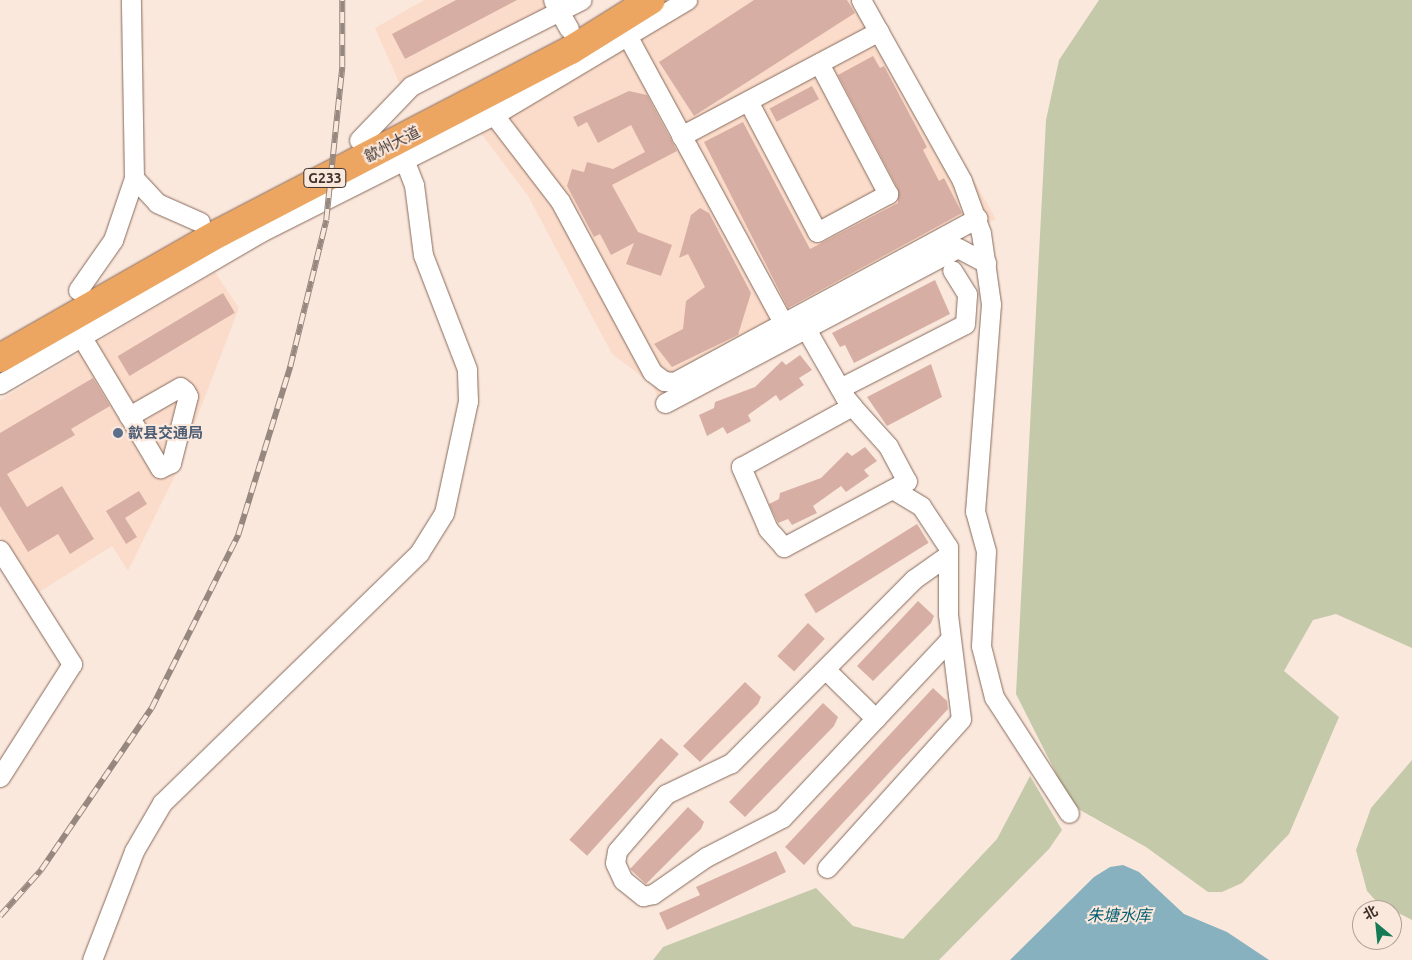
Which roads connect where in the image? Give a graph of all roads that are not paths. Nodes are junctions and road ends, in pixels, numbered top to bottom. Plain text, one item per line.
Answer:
1 (131, 0) edge
2 (581, 0) edge
3 (651, 0) edge
4 (687, 0) edge
5 (862, 0) edge
6 (561, 14) edge
7 (621, 19) edge
8 (879, 31) junction
9 (819, 63) junction
10 (748, 101) junction
11 (494, 115) junction
12 (681, 136) junction
13 (402, 150) junction
14 (134, 178) junction
15 (977, 218) junction
16 (200, 222) junction
17 (986, 264) junction
18 (952, 270) dead end
19 (78, 290) junction
20 (783, 324) junction
21 (75, 326) junction
22 (806, 329) junction
23 (0, 336) edge
24 (0, 358) edge
25 (0, 384) edge
26 (840, 388) junction
27 (665, 403) dead end
28 (852, 406) junction
29 (130, 416) dead end
30 (893, 489) junction
31 (0, 550) edge
32 (948, 555) junction
33 (950, 639) junction
34 (825, 668) junction
35 (876, 719) junction
36 (0, 776) edge
37 (1069, 813) dead end
38 (827, 868) dead end
39 (92, 960) edge

1 - 14 street
2 - 6 street
3 - 7 highway, 歙州大道 / G233
4 - 7 street
5 - 8 street
6 - 7 highway, 歙州大道 / G233
6 - 16 highway, 歙州大道 / G233
7 - 11 street
7 - 12 street
7 - 13 highway, 歙州大道 / G233
8 - 9 street
8 - 15 street
9 - 10 street
9 - 10 street
10 - 12 street
11 - 13 street
11 - 20 street
12 - 20 street
13 - 21 highway, 歙州大道 / G233
13 - 39 street
14 - 16 street
14 - 19 street
15 - 17 street
15 - 20 street
16 - 19 highway, 歙州大道 / G233
17 - 22 street
17 - 37 street
18 - 26 street
19 - 23 highway, 歙州大道 / G233
21 - 24 highway, 歙州大道 / G233
21 - 25 street
21 - 29 street
22 - 26 street
22 - 27 street
26 - 28 street
28 - 30 street
28 - 30 street
30 - 32 street
31 - 36 street
32 - 33 street
32 - 34 street
33 - 35 street
33 - 38 street
34 - 35 street
34 - 35 street

